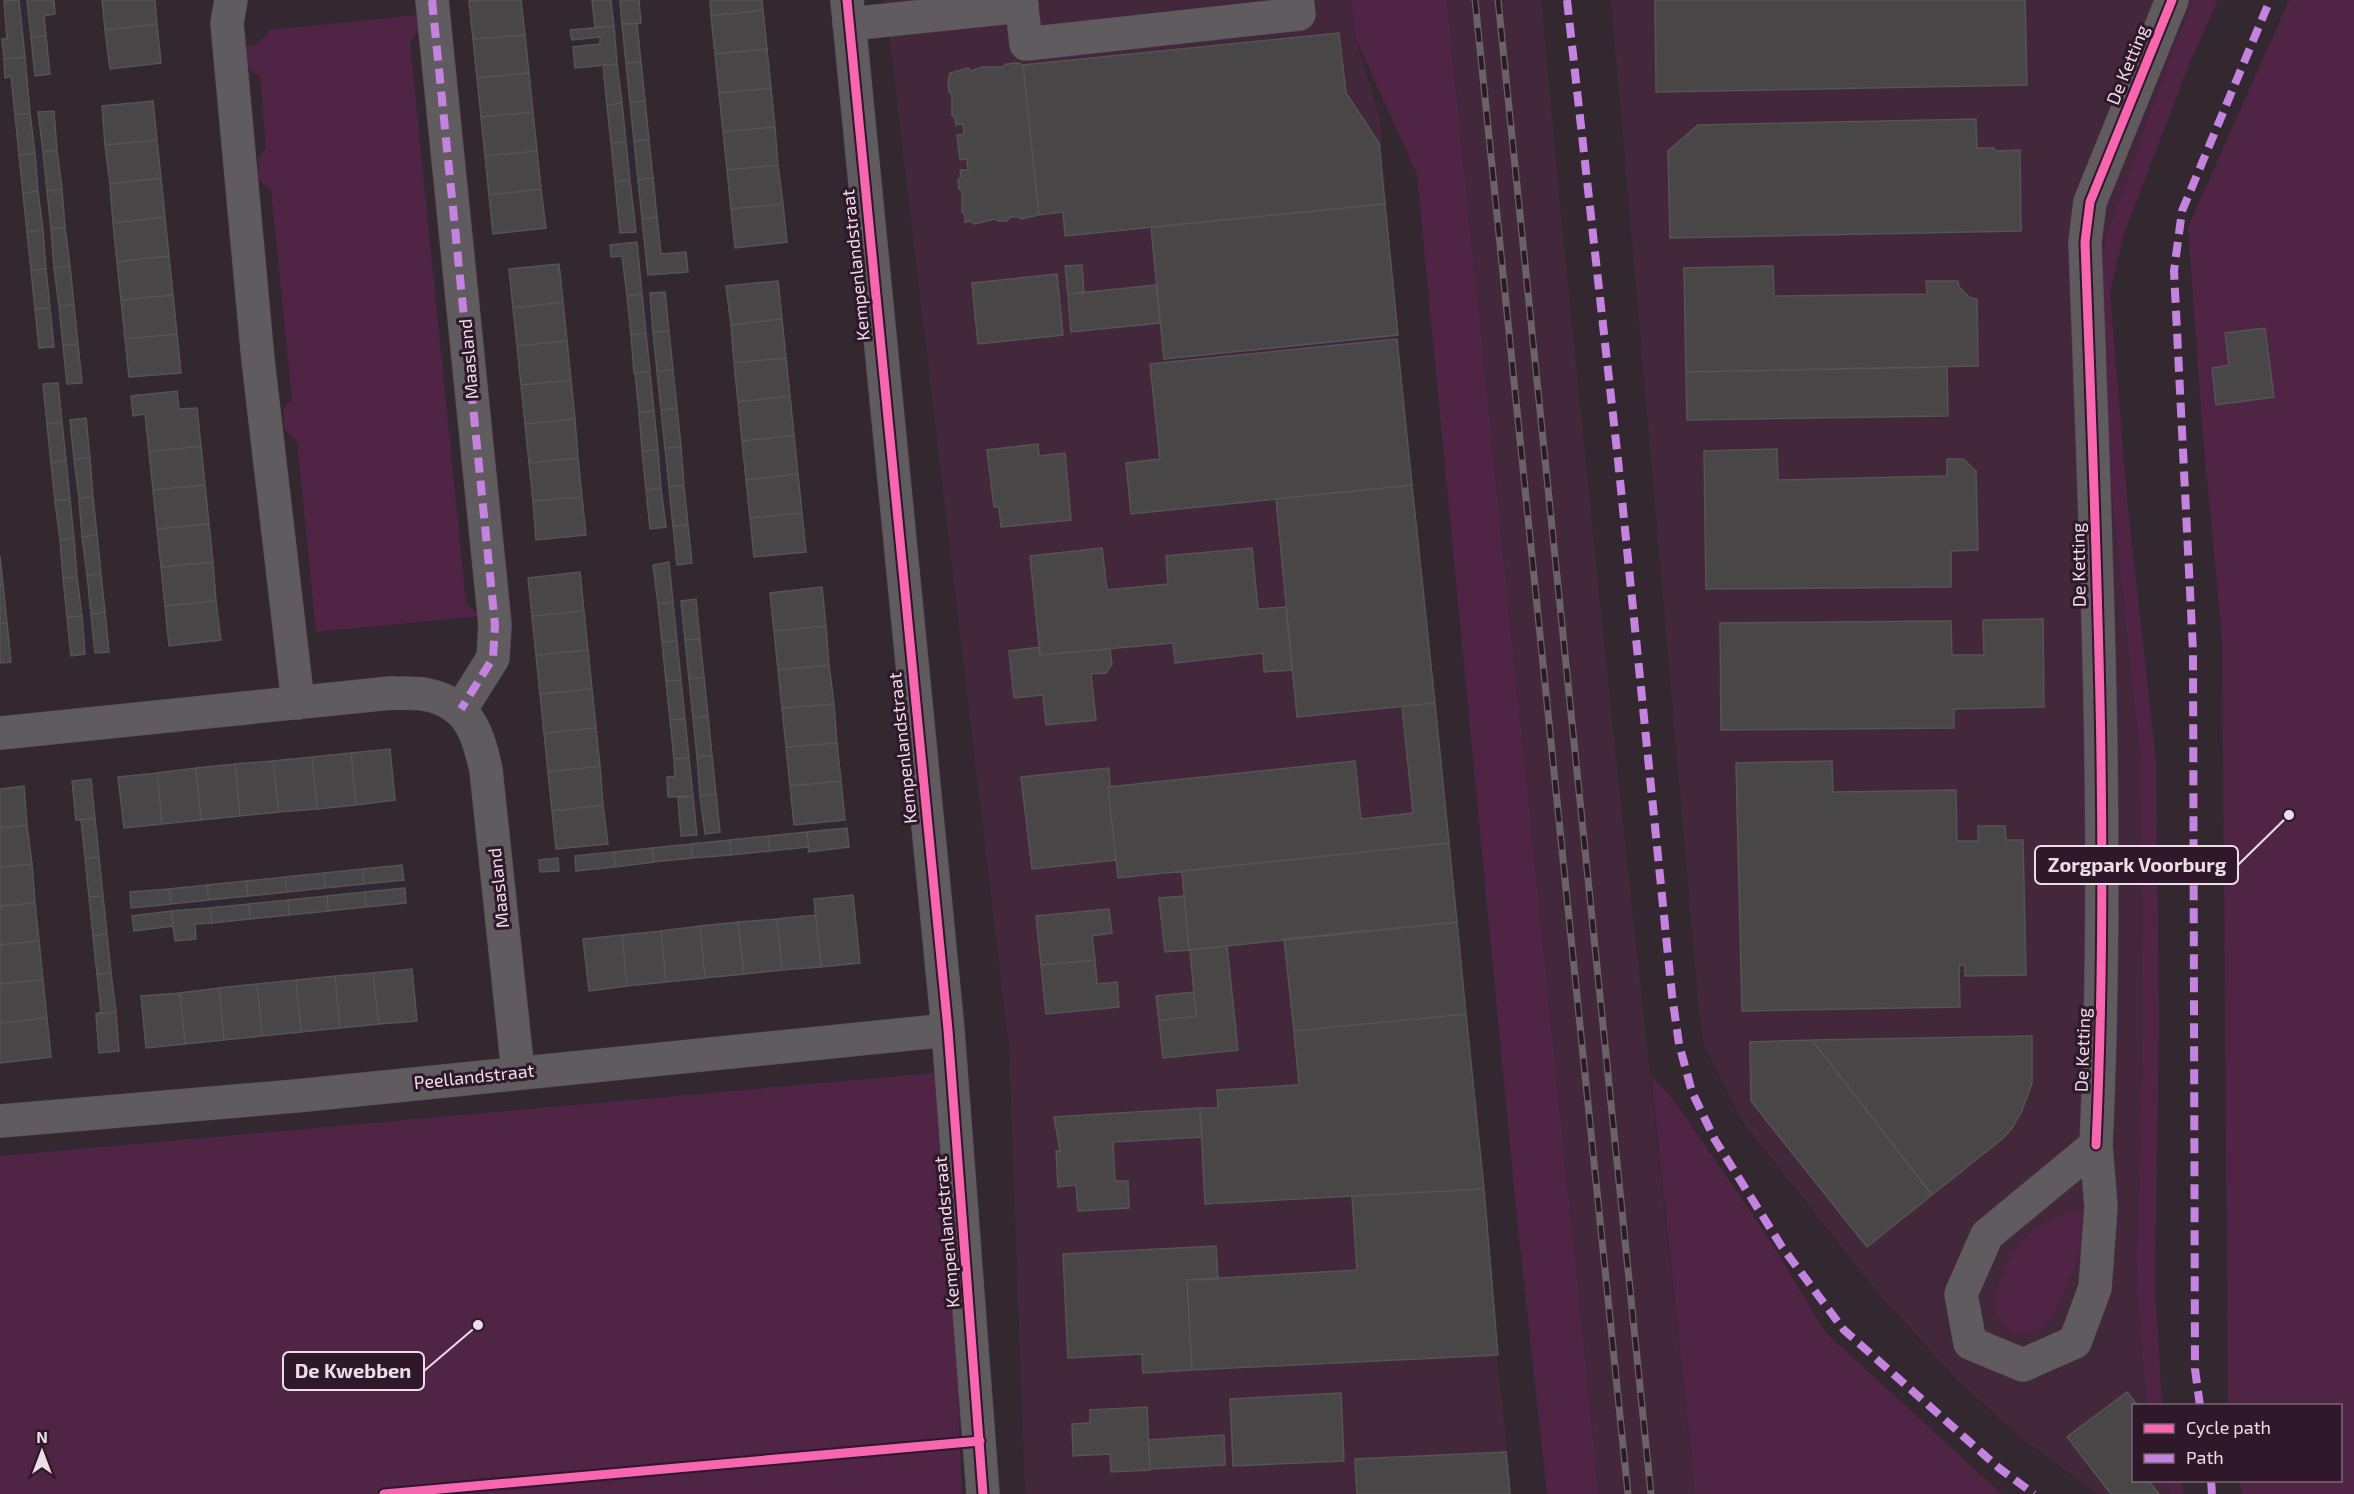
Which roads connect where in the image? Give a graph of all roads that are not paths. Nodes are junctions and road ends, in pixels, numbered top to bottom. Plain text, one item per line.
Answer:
1 (231, 0) edge
2 (432, 0) edge
3 (1298, 0) edge
4 (2172, 0) edge
5 (1022, 3) edge
6 (848, 12) edge
7 (298, 703) junction
8 (460, 709) junction
9 (0, 733) edge
10 (948, 1030) junction
11 (518, 1072) junction
12 (0, 1121) edge
13 (2096, 1145) junction
14 (983, 1494) edge

1 - 7 street
2 - 8 street, Maasland
3 - 5 street, Kempenlandstraat
4 - 13 street, De Ketting
5 - 6 street, Kempenlandstraat
6 - 10 street, Kempenlandstraat
7 - 8 street
7 - 9 street
8 - 11 street, Maasland
10 - 11 street, Peellandstraat
10 - 14 street, Kempenlandstraat
11 - 12 street, Peellandstraat
13 - 13 street, De Ketting

